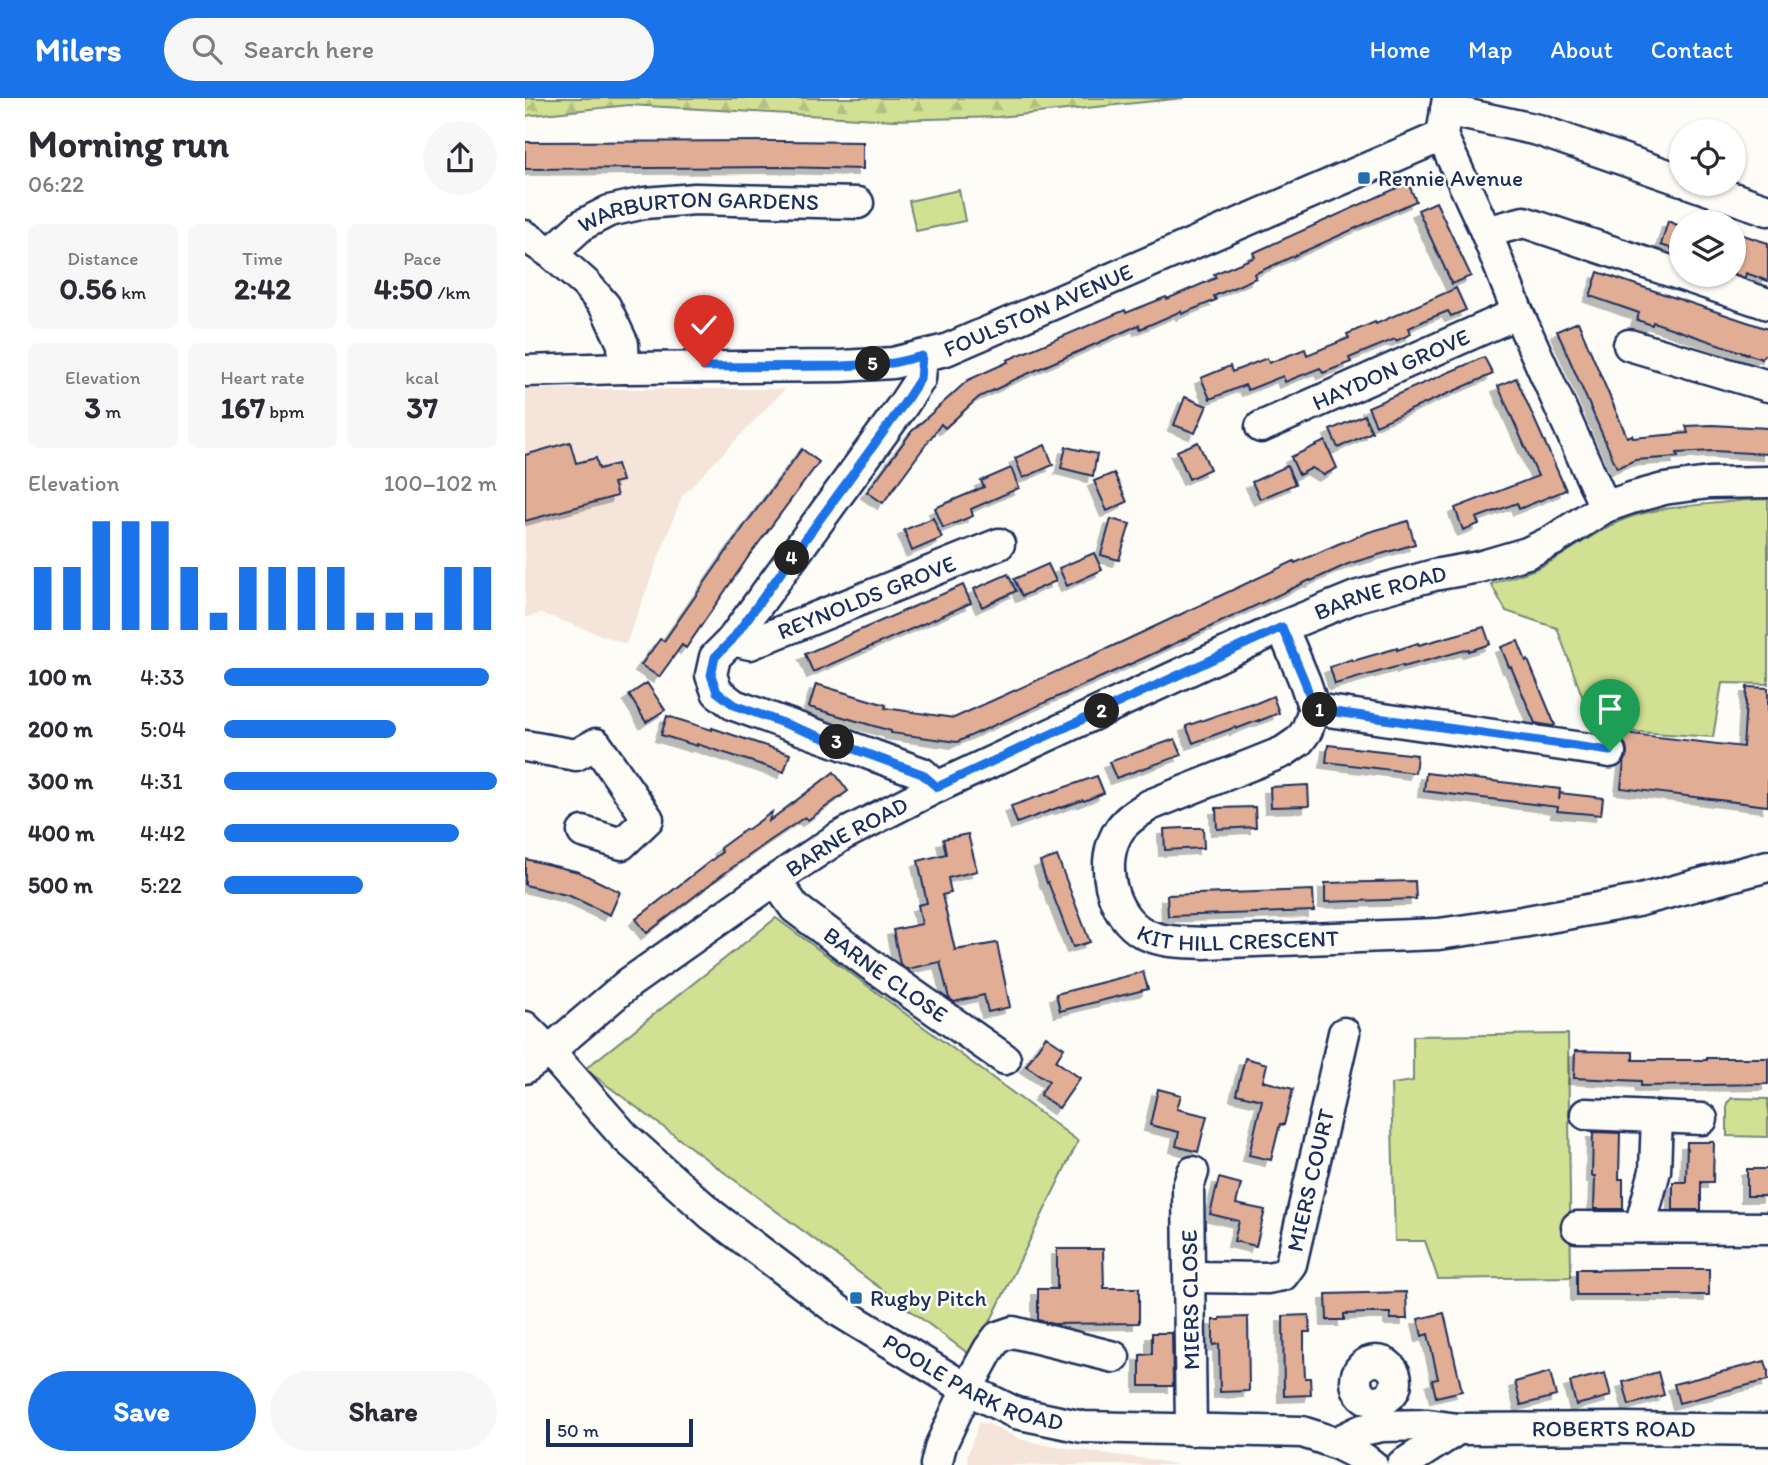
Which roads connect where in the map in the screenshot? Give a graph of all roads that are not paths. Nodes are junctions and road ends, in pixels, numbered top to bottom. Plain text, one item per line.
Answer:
1 (1445, 115) edge
2 (1669, 175) edge
3 (1727, 196) edge
4 (858, 203) dead end
5 (1768, 210) edge
6 (1486, 232) junction
7 (525, 236) edge
8 (551, 253) junction
9 (1768, 304) edge
10 (1518, 313) junction
11 (1629, 345) dead end
12 (922, 356) junction
13 (624, 368) junction
14 (525, 371) edge
15 (1768, 386) edge
16 (1261, 427) dead end
17 (1768, 482) edge
18 (1605, 507) junction
19 (999, 544) dead end
20 (1282, 627) junction
21 (732, 640) junction
22 (1314, 709) junction
23 (525, 746) edge
24 (1610, 751) dead end
25 (937, 787) junction
26 (583, 832) dead end
27 (1767, 868) edge
28 (775, 880) junction
29 (525, 1027) edge
30 (1344, 1033) dead end
31 (537, 1059) edge
32 (1005, 1059) dead end
33 (1586, 1114) dead end
34 (1657, 1117) junction
35 (1702, 1119) dead end
36 (1193, 1171) dead end
37 (1577, 1227) dead end
38 (1640, 1227) junction
39 (1768, 1227) edge
40 (1191, 1277) junction
41 (1114, 1357) dead end
42 (967, 1389) junction
43 (1390, 1395) dead end
44 (1429, 1425) junction
45 (1458, 1429) junction
46 (1191, 1430) junction
47 (1768, 1430) edge
48 (1337, 1442) junction
49 (936, 1465) edge
50 (1372, 1465) edge
51 (1402, 1465) edge

1 - 2 street
1 - 6 street
1 - 12 street, FOULSTON AVENUE
3 - 5 street
4 - 8 street, WARBURTON GARDENS
6 - 9 street
6 - 10 street
7 - 8 street
8 - 13 street
10 - 16 street, HAYDON GROVE
10 - 18 street
11 - 15 street
12 - 13 street, FOULSTON AVENUE
12 - 21 street
13 - 14 street, FOULSTON AVENUE
17 - 18 street, BARNE ROAD
18 - 20 street, BARNE ROAD
19 - 21 street, REYNOLDS GROVE
20 - 22 street
20 - 25 street, BARNE ROAD
21 - 25 street
22 - 24 street
22 - 27 street, KIT HILL CRESCENT
23 - 26 street
25 - 28 street, BARNE ROAD
28 - 31 street, BARNE ROAD
28 - 32 street, BARNE CLOSE
29 - 31 street
30 - 40 street, MIERS COURT
31 - 42 street, POOLE PARK ROAD
33 - 34 street
34 - 35 street
34 - 38 street
36 - 40 street, MIERS CLOSE
37 - 38 street
38 - 39 street
40 - 46 street, MIERS CLOSE
41 - 42 street
42 - 46 street, POOLE PARK ROAD
42 - 49 street
43 - 44 street, ROBERTS ROAD
44 - 45 street, ROBERTS ROAD
44 - 48 street, ROBERTS ROAD
45 - 47 street, ROBERTS ROAD
45 - 51 street
46 - 48 street, POOLE PARK ROAD
48 - 50 street, POOLE PARK ROAD

